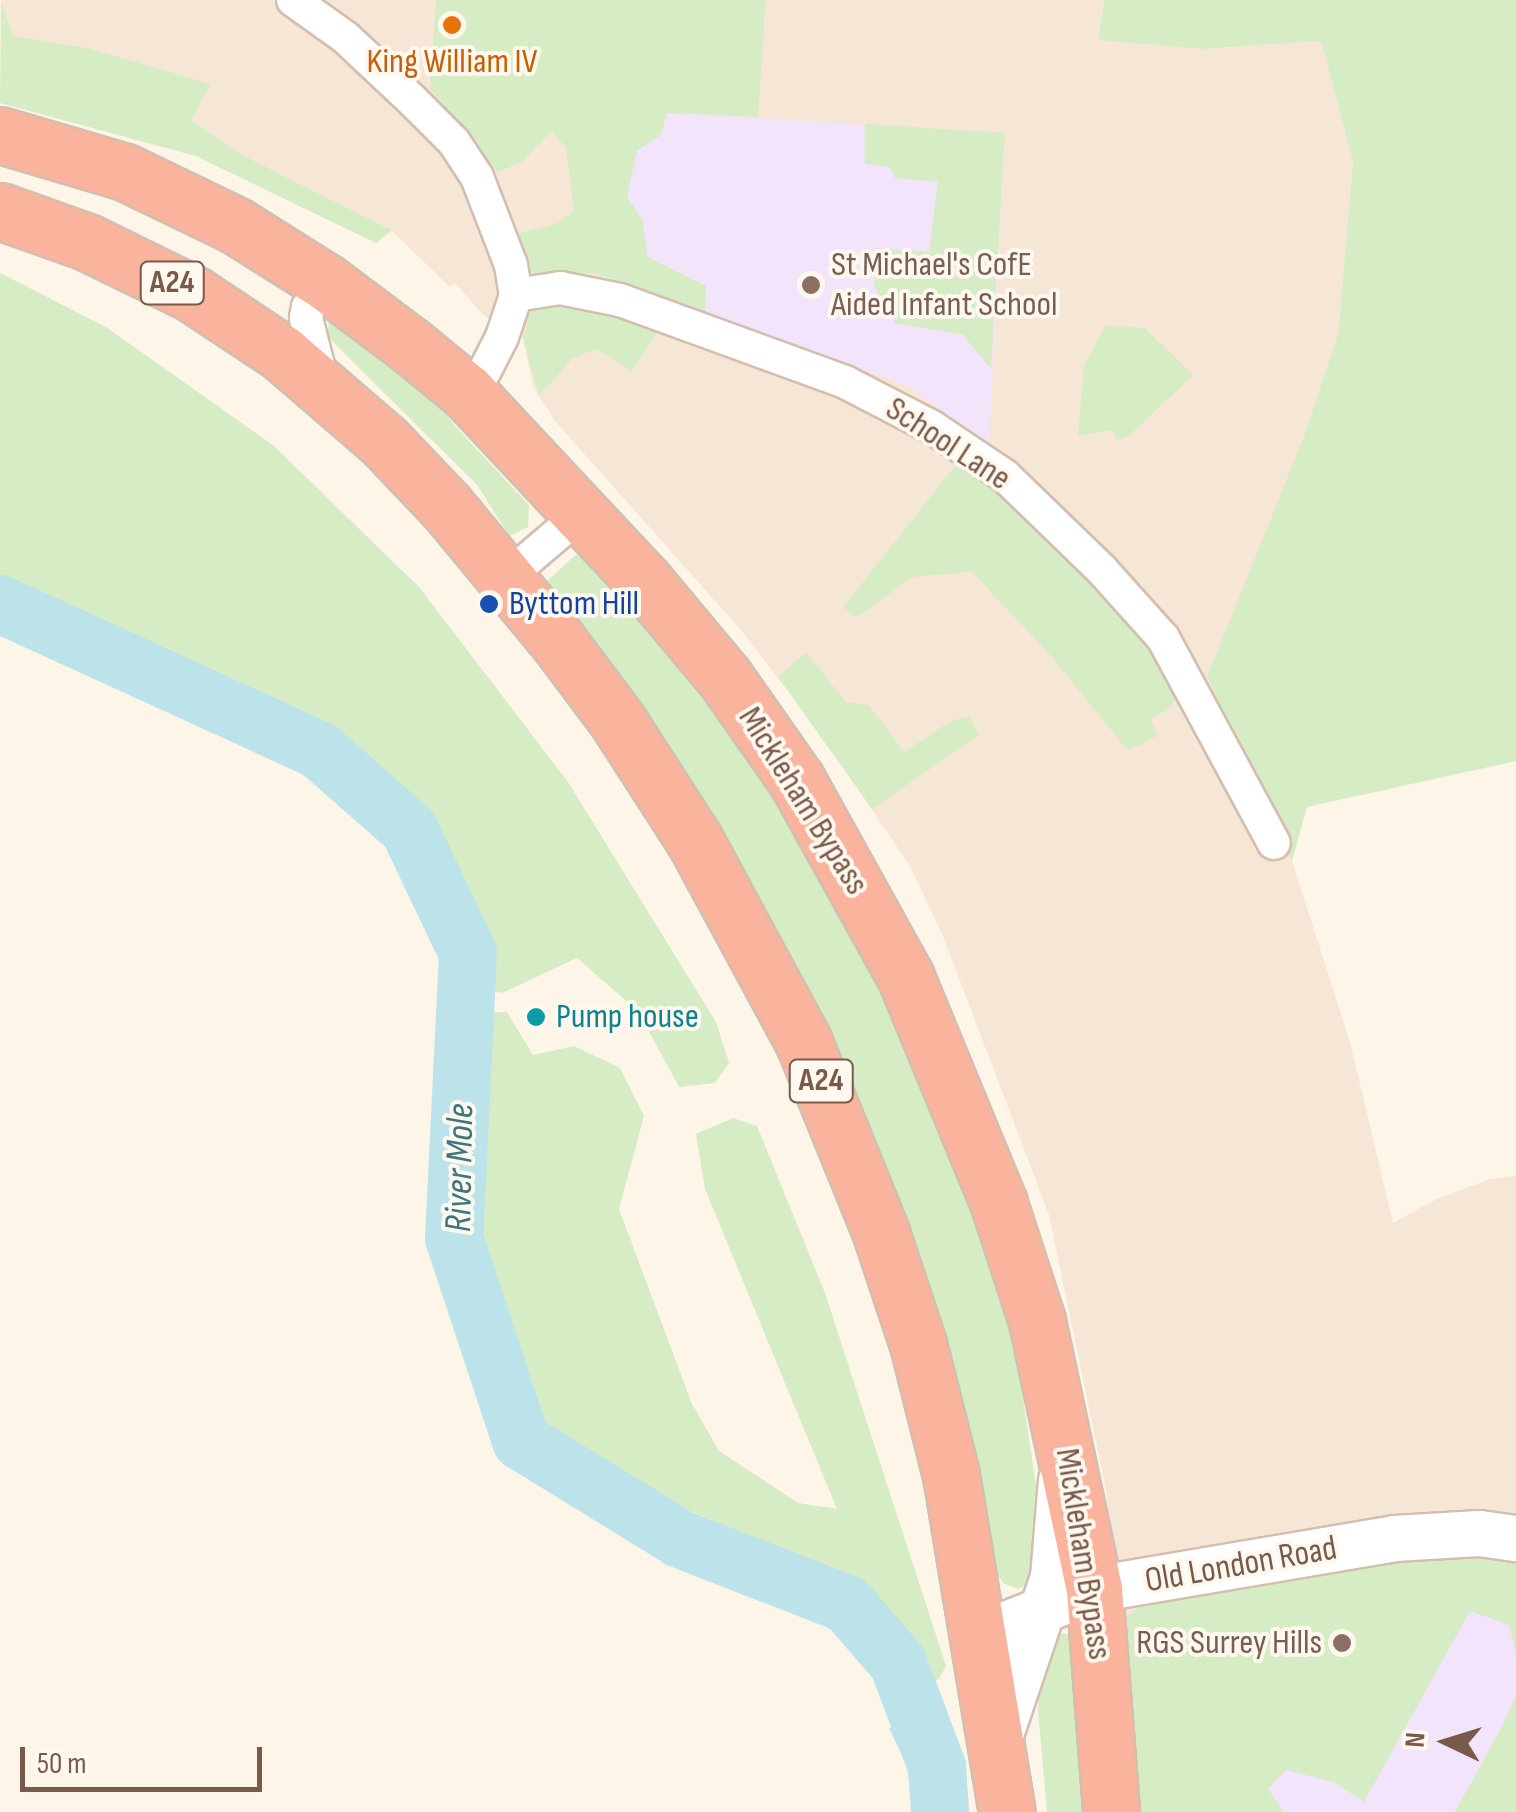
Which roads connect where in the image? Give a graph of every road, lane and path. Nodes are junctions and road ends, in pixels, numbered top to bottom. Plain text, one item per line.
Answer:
1 (294, 0) edge
2 (0, 135) edge
3 (0, 211) edge
4 (327, 283) junction
5 (516, 296) junction
6 (325, 390) junction
7 (467, 392) junction
8 (581, 514) junction
9 (507, 577) junction
10 (1274, 844) dead end
11 (1516, 1538) edge
12 (1070, 1599) junction
13 (982, 1649) junction
14 (997, 1743) junction
15 (1007, 1812) edge
16 (1111, 1812) edge

1 - 5 street
2 - 4 highway, Mickleham Bypass / A24
3 - 6 highway, A24
4 - 6 street
4 - 7 highway, Mickleham Bypass / A24
5 - 7 street
5 - 10 street, School Lane
6 - 9 highway, A24
7 - 8 highway, Mickleham Bypass / A24
8 - 9 street
8 - 12 highway, Mickleham Bypass / A24
9 - 13 highway, A24
11 - 12 main road, Old London Road
12 - 13 main road, Old London Road
12 - 14 main road
12 - 16 highway, Mickleham Bypass / A24
13 - 14 highway, A24
14 - 15 highway, A24

